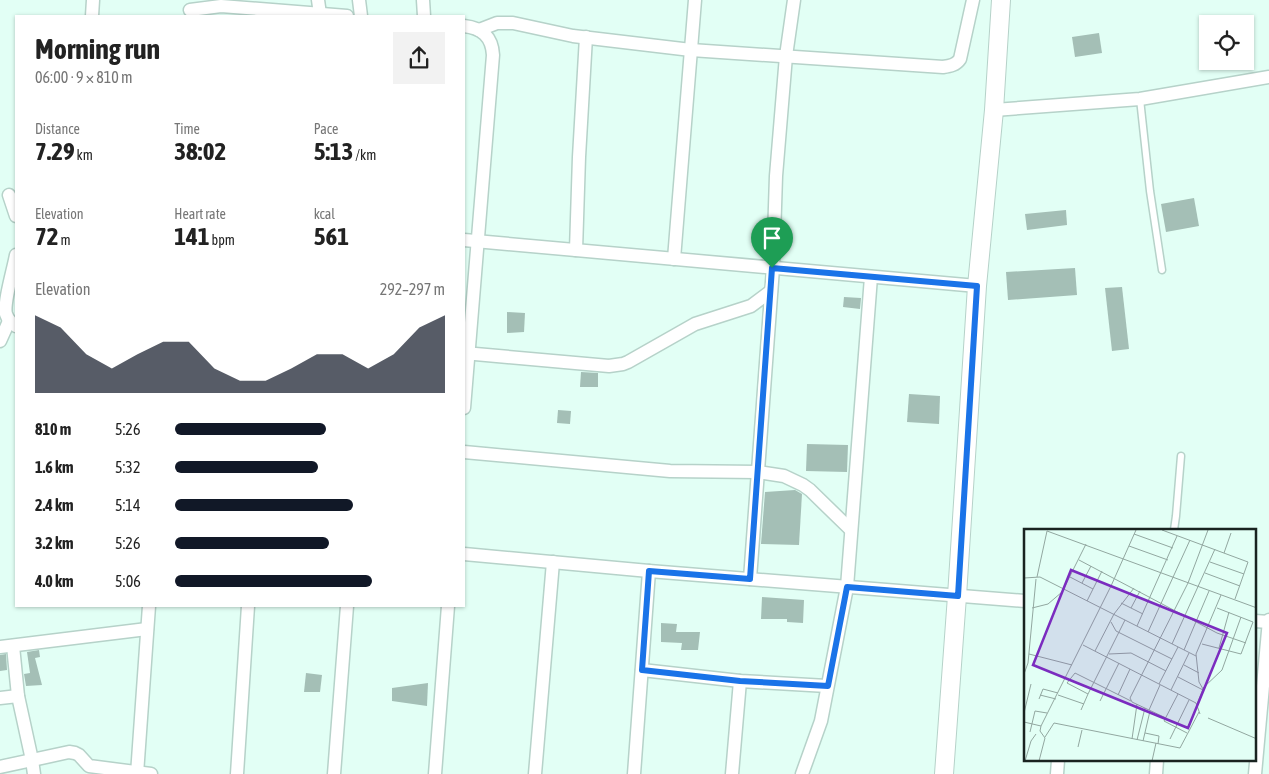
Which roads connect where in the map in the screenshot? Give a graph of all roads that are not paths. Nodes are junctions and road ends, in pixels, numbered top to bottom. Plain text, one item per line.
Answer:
1 (93, 0) edge
2 (318, 0) edge
3 (360, 0) edge
4 (422, 0) edge
5 (695, 0) edge
6 (794, 0) edge
7 (973, 0) edge
8 (1001, 0) edge
9 (190, 9) edge
10 (92, 15) edge
11 (326, 15) edge
12 (362, 15) edge
13 (424, 15) edge
14 (465, 26) edge
15 (480, 30) junction
16 (586, 37) junction
17 (691, 50) junction
18 (786, 56) junction
19 (1269, 77) edge
20 (1140, 100) junction
21 (994, 110) junction
22 (8, 194) edge
23 (15, 213) edge
24 (465, 240) edge
25 (478, 241) junction
26 (576, 250) junction
27 (674, 259) junction
28 (15, 265) edge
29 (772, 268) junction
30 (1162, 270) dead end
31 (871, 277) junction
32 (977, 286) junction
33 (771, 291) junction
34 (11, 307) edge
35 (13, 323) edge
36 (0, 341) edge
37 (466, 354) edge
38 (465, 381) edge
39 (465, 452) edge
40 (1181, 456) dead end
41 (758, 472) junction
42 (1174, 529) edge
43 (851, 530) junction
44 (465, 554) edge
45 (553, 562) junction
46 (649, 571) junction
47 (750, 579) junction
48 (847, 587) junction
49 (958, 596) junction
50 (1024, 601) edge
51 (149, 607) edge
52 (248, 607) edge
53 (347, 607) edge
54 (448, 607) edge
55 (1256, 620) edge
56 (1269, 621) edge
57 (147, 629) junction
58 (6, 646) edge
59 (642, 670) junction
60 (740, 681) junction
61 (828, 686) junction
62 (18, 696) junction
63 (0, 698) edge
64 (1257, 725) edge
65 (1256, 750) edge
66 (32, 760) junction
67 (0, 767) edge
68 (137, 773) edge
69 (34, 774) edge
70 (151, 774) edge
71 (237, 774) edge
72 (334, 774) edge
73 (435, 774) edge
74 (535, 774) edge
75 (634, 774) edge
76 (732, 774) edge
77 (802, 774) edge
78 (944, 774) edge

1 - 10 street
2 - 11 street
3 - 12 street
4 - 13 street
5 - 17 street
6 - 18 street
7 - 18 street
8 - 21 main road
9 - 11 street
14 - 15 street
15 - 16 street
15 - 25 street
16 - 17 street
16 - 26 street
17 - 18 street
17 - 27 street
18 - 29 street
19 - 20 street
20 - 21 street
20 - 30 lane
21 - 32 main road
22 - 23 street
24 - 25 street
25 - 26 street
25 - 37 street
26 - 27 street
27 - 29 street
28 - 34 street
29 - 31 street
29 - 33 street
31 - 32 street
31 - 43 street
32 - 49 main road
33 - 37 street
33 - 41 street
34 - 35 street
35 - 36 street
37 - 38 street
39 - 41 street
40 - 42 lane
41 - 43 street
41 - 47 street
43 - 48 street
44 - 45 street
45 - 46 street
45 - 74 street
46 - 47 street
46 - 59 street
47 - 48 street
48 - 49 street
48 - 61 street
49 - 50 street
49 - 78 main road
51 - 57 street
52 - 71 street
53 - 72 street
54 - 73 street
55 - 56 street
56 - 64 street
57 - 58 street
57 - 68 street
58 - 62 street
59 - 60 street
59 - 75 street
60 - 61 street
60 - 76 street
61 - 77 street
62 - 63 street
62 - 66 street
64 - 65 street
66 - 67 street
66 - 68 street
66 - 69 street
68 - 70 street

